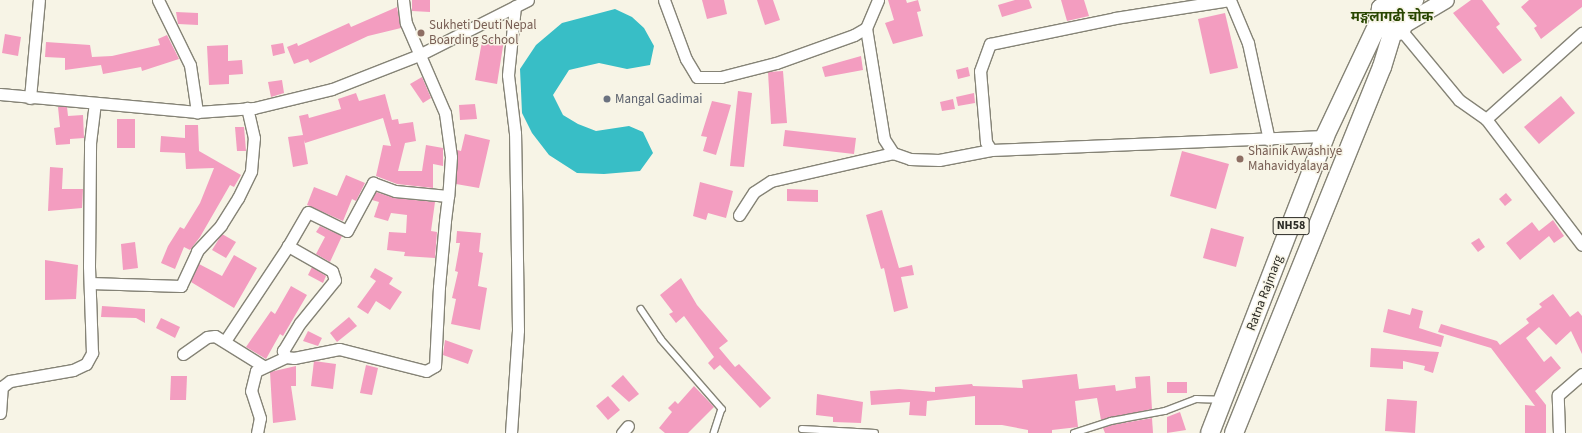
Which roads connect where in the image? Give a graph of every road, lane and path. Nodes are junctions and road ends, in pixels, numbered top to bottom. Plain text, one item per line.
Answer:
1 (39, 0) edge
2 (158, 0) edge
3 (403, 0) edge
4 (528, 0) edge
5 (664, 0) edge
6 (878, 0) edge
7 (1446, 0) edge
8 (515, 6) junction
9 (1397, 13) edge
10 (866, 28) junction
11 (1582, 33) edge
12 (419, 55) junction
13 (0, 94) edge
14 (30, 98) junction
15 (95, 104) junction
16 (247, 108) junction
17 (197, 112) junction
18 (1486, 119) junction
19 (1325, 136) junction
20 (1269, 140) junction
21 (991, 150) junction
22 (893, 153) junction
23 (448, 196) junction
24 (739, 215) dead end
25 (1578, 231) edge
26 (1582, 244) edge
27 (288, 246) junction
28 (90, 283) junction
29 (642, 309) dead end
30 (225, 341) junction
31 (183, 354) dead end
32 (286, 357) junction
33 (263, 366) junction
34 (1582, 374) edge
35 (1224, 400) junction
36 (0, 413) edge
37 (802, 429) dead end
38 (257, 433) edge
39 (511, 433) edge
40 (714, 433) edge
41 (875, 433) edge
42 (1074, 433) edge
43 (1210, 433) edge
44 (1234, 433) edge
45 (1559, 433) edge

1 - 14 street
2 - 17 street
3 - 12 street
4 - 8 street
5 - 10 street
6 - 10 street
7 - 9 main road
8 - 12 street
8 - 39 street
9 - 18 street
9 - 19 main road, Ratna Rajmarg / NH58
9 - 44 main road, Ratna Rajmarg / NH58
10 - 22 street
11 - 18 street
12 - 16 street
12 - 23 street
13 - 14 street
14 - 15 street
15 - 17 street
15 - 28 street
16 - 17 street
16 - 28 street
18 - 25 street
19 - 20 street
19 - 35 main road, Ratna Rajmarg / NH58
20 - 21 street
20 - 21 street
21 - 22 street
22 - 24 street
23 - 27 street
23 - 32 street
25 - 26 street
27 - 30 street
27 - 32 street
28 - 36 street
29 - 40 lane
30 - 31 street
30 - 33 street
32 - 33 street
33 - 38 street
34 - 45 street
35 - 42 lane
35 - 43 main road, Ratna Rajmarg / NH58
37 - 41 lane

